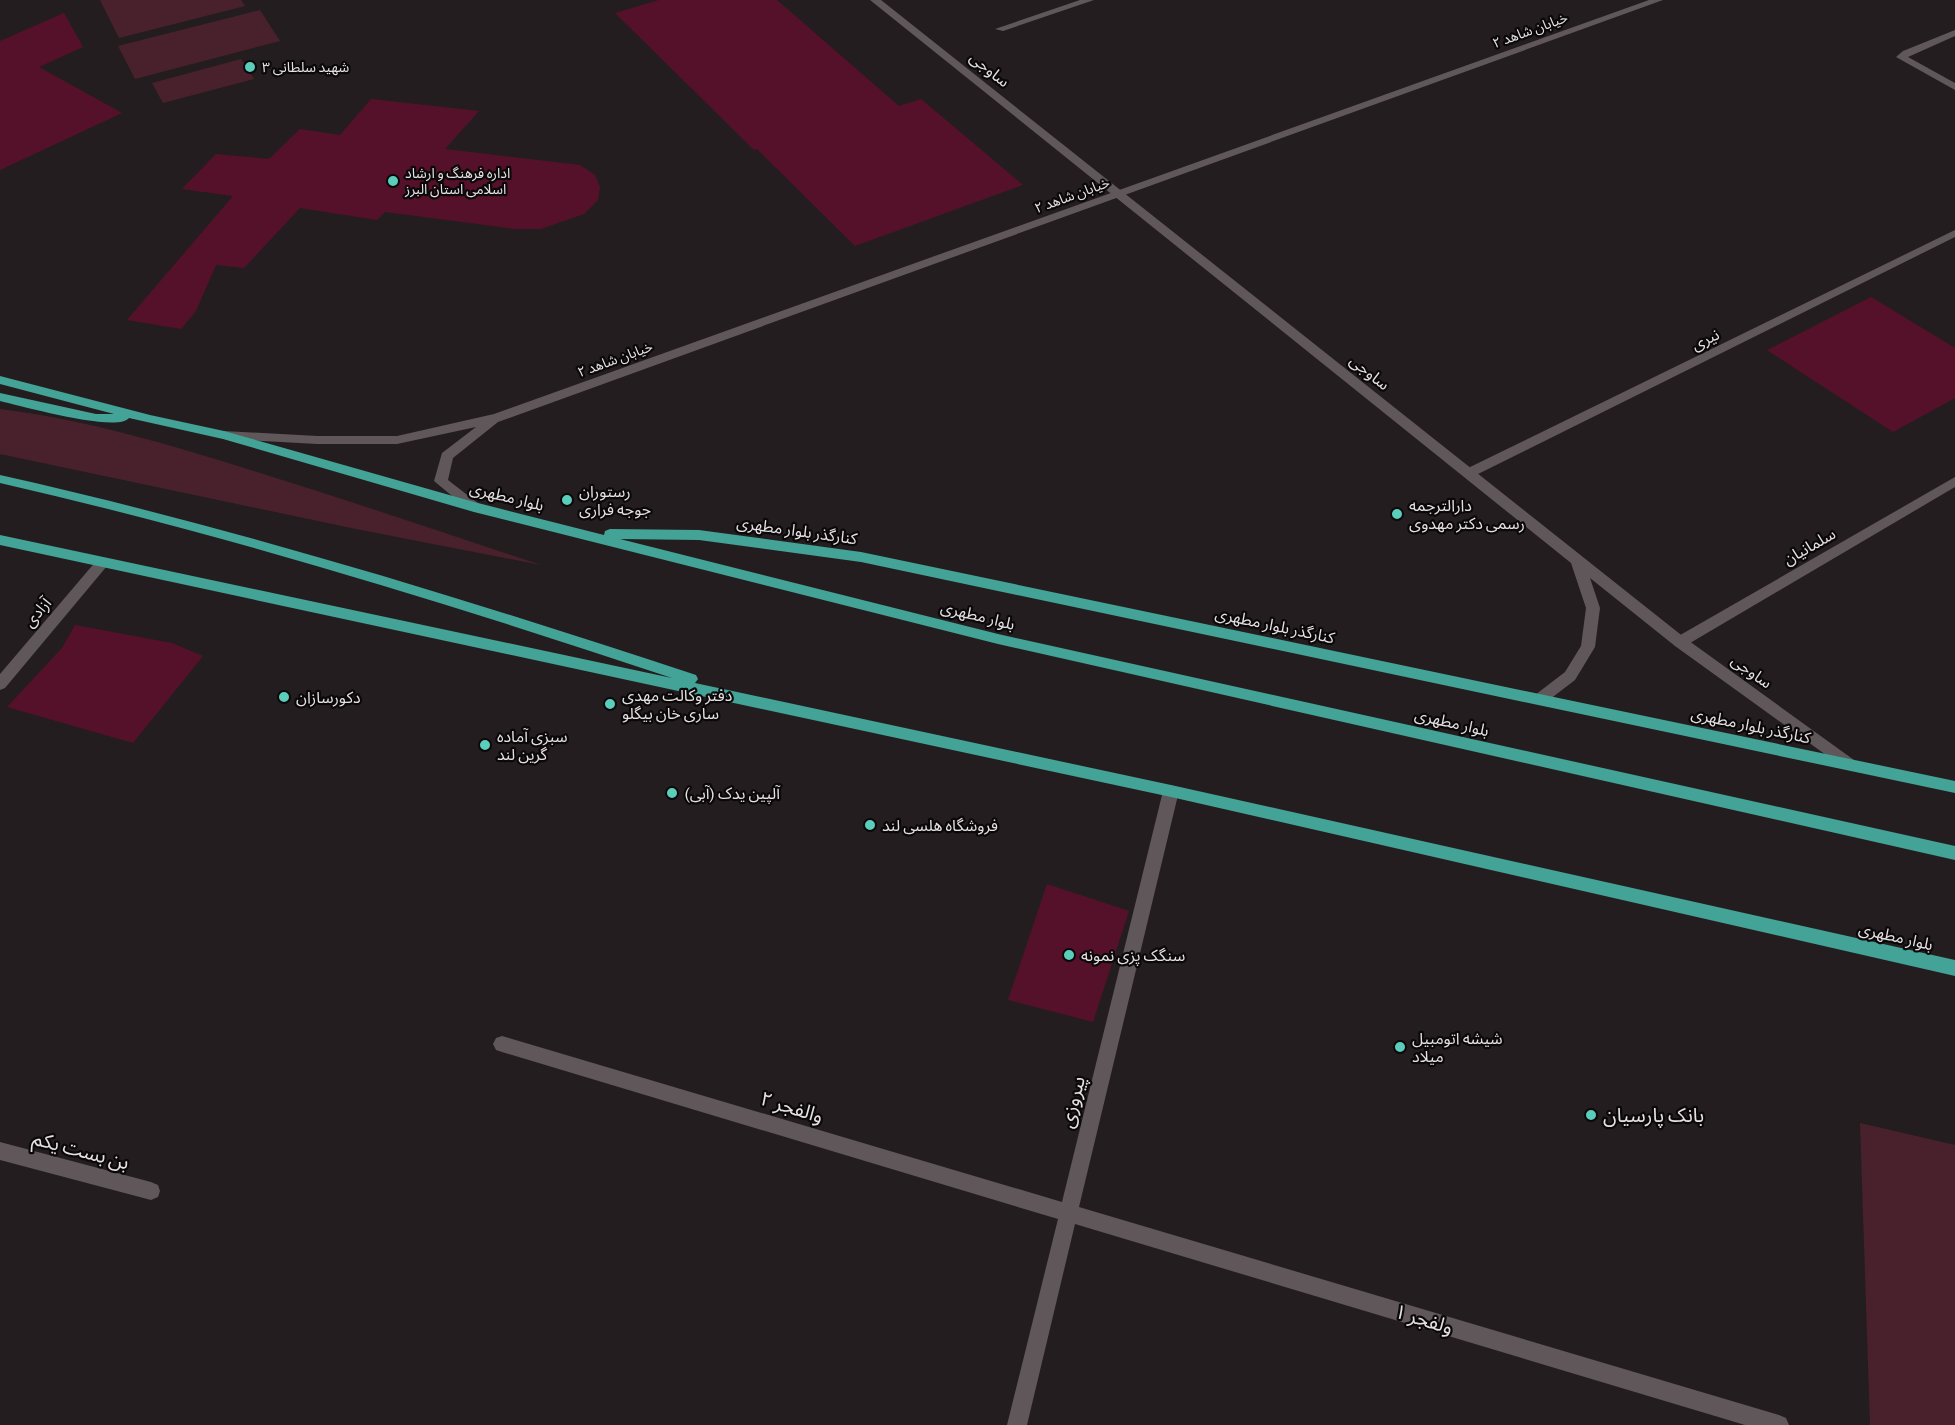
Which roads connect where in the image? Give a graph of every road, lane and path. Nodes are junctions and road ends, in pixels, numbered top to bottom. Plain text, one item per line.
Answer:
1 (874, 0) edge
2 (1089, 0) edge
3 (1658, 0) edge
4 (1000, 28) dead end
5 (1955, 33) edge
6 (1955, 87) edge
7 (1118, 194) junction
8 (1955, 233) edge
9 (0, 380) edge
10 (0, 397) edge
11 (497, 418) junction
12 (150, 419) junction
13 (224, 435) junction
14 (1469, 473) junction
15 (0, 479) edge
16 (1955, 481) edge
17 (474, 507) junction
18 (583, 533) junction
19 (0, 540) edge
20 (1577, 559) junction
21 (102, 563) junction
22 (1680, 642) junction
23 (0, 684) edge
24 (1540, 699) junction
25 (756, 701) junction
26 (1849, 764) junction
27 (1955, 787) edge
28 (1172, 791) junction
29 (1955, 853) edge
30 (1955, 968) edge
31 (502, 1044) dead end
32 (0, 1151) edge
33 (152, 1191) dead end
34 (1068, 1213) junction
35 (1017, 1425) edge
36 (1779, 1425) edge

1 - 7 street, ساوجی
2 - 4 street
3 - 7 street, خیابان شاهد ۲
5 - 6 street
7 - 11 street, خیابان شاهد ۲
7 - 14 street, ساوجی
8 - 14 street, نیری
9 - 12 main road, بلوار مطهری
10 - 12 main road
11 - 13 street
11 - 17 street
12 - 13 main road, بلوار مطهری
13 - 17 main road, بلوار مطهری
14 - 20 street, ساوجی
15 - 25 main road
16 - 22 street, سلمانیان
17 - 18 main road, بلوار مطهری
18 - 24 main road, کنارگذر بلوار مطهری
18 - 29 main road, بلوار مطهری
19 - 21 main road, بلوار مطهری
20 - 22 street, ساوجی
20 - 24 street
21 - 23 street, آزادی
21 - 25 main road, بلوار مطهری
22 - 26 street, ساوجی
24 - 26 main road, کنارگذر بلوار مطهری
25 - 28 main road, بلوار مطهری
26 - 27 main road, کنارگذر بلوار مطهری
28 - 30 main road, بلوار مطهری
28 - 34 street, پیروزی
31 - 34 street, والفجر ۲
32 - 33 street, بن بست یکم
34 - 35 street, پیروزی
34 - 36 street, ولفجر ۱

